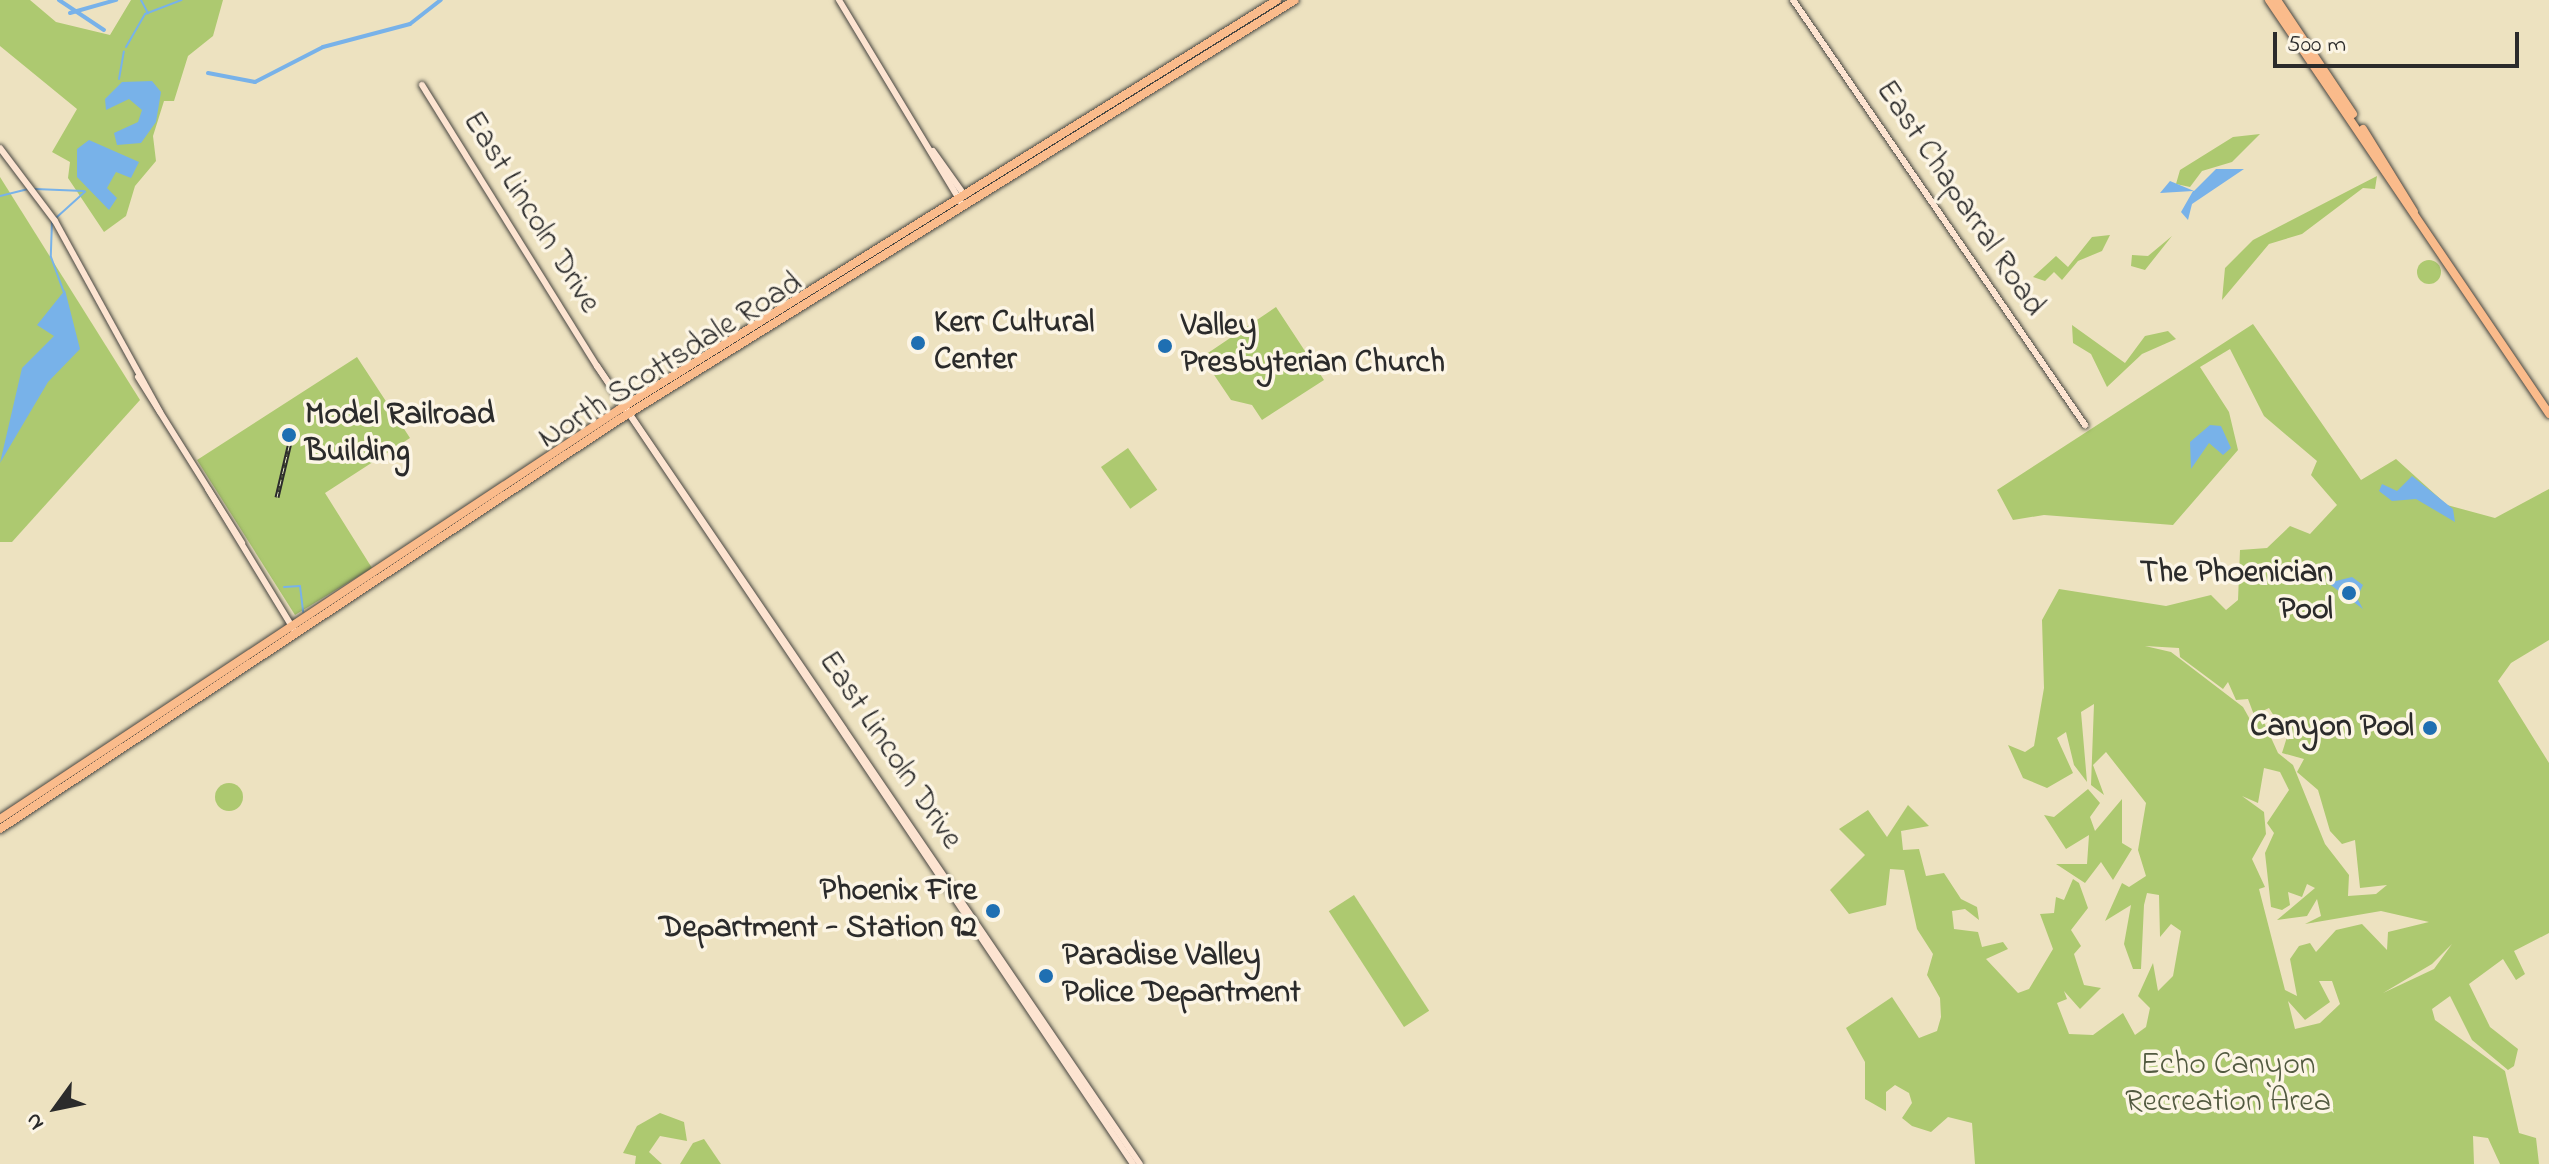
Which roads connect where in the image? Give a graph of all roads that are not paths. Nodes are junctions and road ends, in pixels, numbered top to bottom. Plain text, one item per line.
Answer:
1 (839, 0) edge
2 (1277, 0) edge
3 (1295, 0) edge
4 (1793, 0) edge
5 (2269, 0) edge
6 (2277, 0) edge
7 (422, 85) dead end
8 (2359, 129) junction
9 (0, 148) edge
10 (966, 203) junction
11 (625, 411) junction
12 (2549, 414) edge
13 (2085, 425) dead end
14 (557, 456) junction
15 (531, 479) junction
16 (508, 484) junction
17 (483, 510) junction
18 (433, 544) junction
19 (400, 555) junction
20 (372, 584) junction
21 (294, 630) junction
22 (159, 725) junction
23 (126, 736) junction
24 (101, 763) junction
25 (0, 819) edge
26 (0, 829) edge
27 (1044, 1025) junction
28 (1133, 1164) edge
29 (1140, 1164) edge

1 - 10 main road
2 - 10 main road, North Scottsdale Road
3 - 10 main road, North Scottsdale Road
4 - 13 main road, East Chaparral Road
5 - 8 main road
6 - 8 main road
7 - 11 main road, East Lincoln Drive
8 - 12 main road
9 - 21 main road
10 - 11 main road, North Scottsdale Road
11 - 14 main road, North Scottsdale Road
11 - 27 main road, East Lincoln Drive
14 - 15 main road, North Scottsdale Road
14 - 16 main road, North Scottsdale Road
15 - 16 main road
15 - 17 main road, North Scottsdale Road
16 - 17 main road
16 - 19 main road, North Scottsdale Road
17 - 18 main road, North Scottsdale Road
18 - 19 main road
18 - 20 main road, North Scottsdale Road
19 - 20 main road
19 - 21 main road, North Scottsdale Road
20 - 21 main road, North Scottsdale Road
21 - 22 main road, North Scottsdale Road
21 - 23 main road, North Scottsdale Road
22 - 23 main road
22 - 24 main road, North Scottsdale Road
23 - 24 main road
23 - 25 main road, North Scottsdale Road
24 - 26 main road, North Scottsdale Road
27 - 28 main road, East Lincoln Drive
27 - 29 main road, East Lincoln Drive

